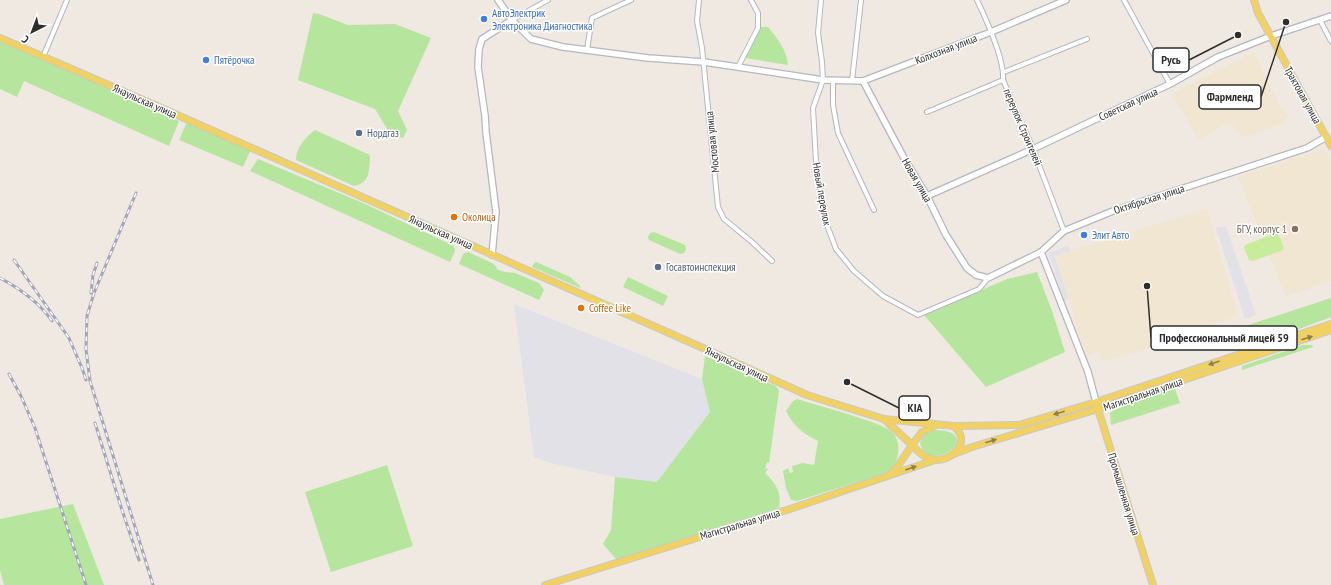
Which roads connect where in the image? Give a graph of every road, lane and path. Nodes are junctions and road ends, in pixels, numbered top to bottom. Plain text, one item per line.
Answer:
1 (67, 0) edge
2 (498, 0) edge
3 (548, 0) edge
4 (631, 0) edge
5 (699, 0) edge
6 (751, 0) edge
7 (820, 0) edge
8 (861, 0) edge
9 (977, 0) edge
10 (1066, 0) edge
11 (1124, 0) edge
12 (1254, 0) edge
13 (1331, 16) edge
14 (512, 20) junction
15 (1320, 20) junction
16 (991, 32) junction
17 (1271, 36) junction
18 (0, 38) edge
19 (1087, 39) dead end
20 (1331, 41) edge
21 (587, 50) junction
22 (43, 57) junction
23 (704, 62) junction
24 (738, 67) junction
25 (1004, 72) junction
26 (823, 80) junction
27 (833, 80) junction
28 (1003, 80) junction
29 (852, 81) junction
30 (863, 81) junction
31 (1170, 84) junction
32 (927, 112) dead end
33 (1329, 136) edge
34 (1331, 146) edge
35 (1033, 149) junction
36 (927, 196) junction
37 (874, 210) dead end
38 (1064, 231) junction
39 (1041, 252) junction
40 (492, 255) junction
41 (772, 261) dead end
42 (988, 278) junction
43 (1331, 324) edge
44 (1331, 330) edge
45 (1096, 402) junction
46 (1098, 409) junction
47 (884, 419) junction
48 (937, 424) junction
49 (954, 426) junction
50 (912, 445) junction
51 (954, 454) junction
52 (935, 460) junction
53 (888, 476) junction
54 (545, 585) edge
55 (1153, 585) edge

1 - 22 street
2 - 14 street, Колхозная улица
3 - 14 street
4 - 21 street
5 - 23 street, Мостовая улица
6 - 24 street
7 - 26 street, Новый переулок
8 - 29 street
9 - 16 street, переулок Строителей
10 - 16 street, Колхозная улица
11 - 31 street
12 - 17 main road, Трактовая улица
13 - 15 street, Советская улица
14 - 21 street, Колхозная улица
14 - 40 street
15 - 17 street, Советская улица
15 - 20 street
16 - 25 street, переулок Строителей
16 - 30 street, Колхозная улица
17 - 31 street, Советская улица
17 - 33 main road, Трактовая улица
18 - 22 main road, Янаульская улица
19 - 25 street
21 - 23 street, Колхозная улица
22 - 40 main road, Янаульская улица
23 - 24 street, Колхозная улица
23 - 41 street, Мостовая улица
24 - 26 street, Колхозная улица
25 - 28 street, переулок Строителей
26 - 27 street, Колхозная улица
26 - 42 street, Новый переулок
27 - 29 street, Колхозная улица
27 - 37 street
28 - 32 street
28 - 35 street, переулок Строителей
29 - 30 street, Колхозная улица
30 - 36 street, Новая улица
31 - 35 street, Советская улица
33 - 34 main road, Трактовая улица
33 - 38 street, Октябрьская улица
35 - 36 street, Советская улица
35 - 38 street, переулок Строителей
36 - 42 street, Новая улица
38 - 39 street, Октябрьская улица
39 - 42 street, Октябрьская улица
39 - 45 street
40 - 47 main road, Янаульская улица
43 -> 45 main road, Магистральная улица
46 -> 44 main road, Магистральная улица
45 - 46 main road, Промышленная улица
45 -> 49 main road, Магистральная улица
51 -> 46 main road, Магистральная улица
46 - 55 main road, Промышленная улица
47 - 48 main road, Магистральная улица
47 - 50 main road
48 - 49 main road, Магистральная улица
48 - 50 main road
49 - 51 main road
50 - 52 main road
50 - 53 main road
51 - 52 main road, Магистральная улица
53 -> 52 main road, Магистральная улица
53 - 54 main road, Магистральная улица

